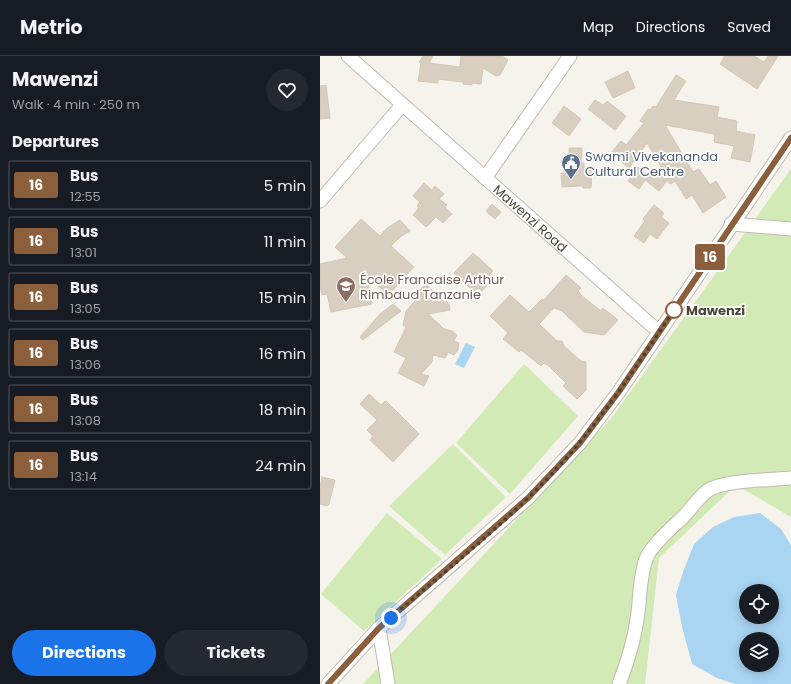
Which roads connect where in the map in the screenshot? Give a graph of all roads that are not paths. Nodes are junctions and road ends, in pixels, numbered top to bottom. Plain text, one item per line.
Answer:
1 (348, 56) edge
2 (570, 56) edge
3 (402, 105) junction
4 (791, 138) edge
5 (485, 178) junction
6 (320, 201) edge
7 (731, 224) junction
8 (791, 229) edge
9 (659, 332) junction
10 (791, 478) edge
11 (379, 628) junction
12 (328, 684) edge
13 (388, 684) edge
14 (619, 684) edge

1 - 3 street, Mawenzi Road
2 - 5 street
3 - 5 street, Mawenzi Road
3 - 6 street
4 - 7 street
5 - 9 street, Mawenzi Road
7 - 8 street
7 - 9 street
9 - 11 street
10 - 14 street
11 - 12 street
11 - 13 street

